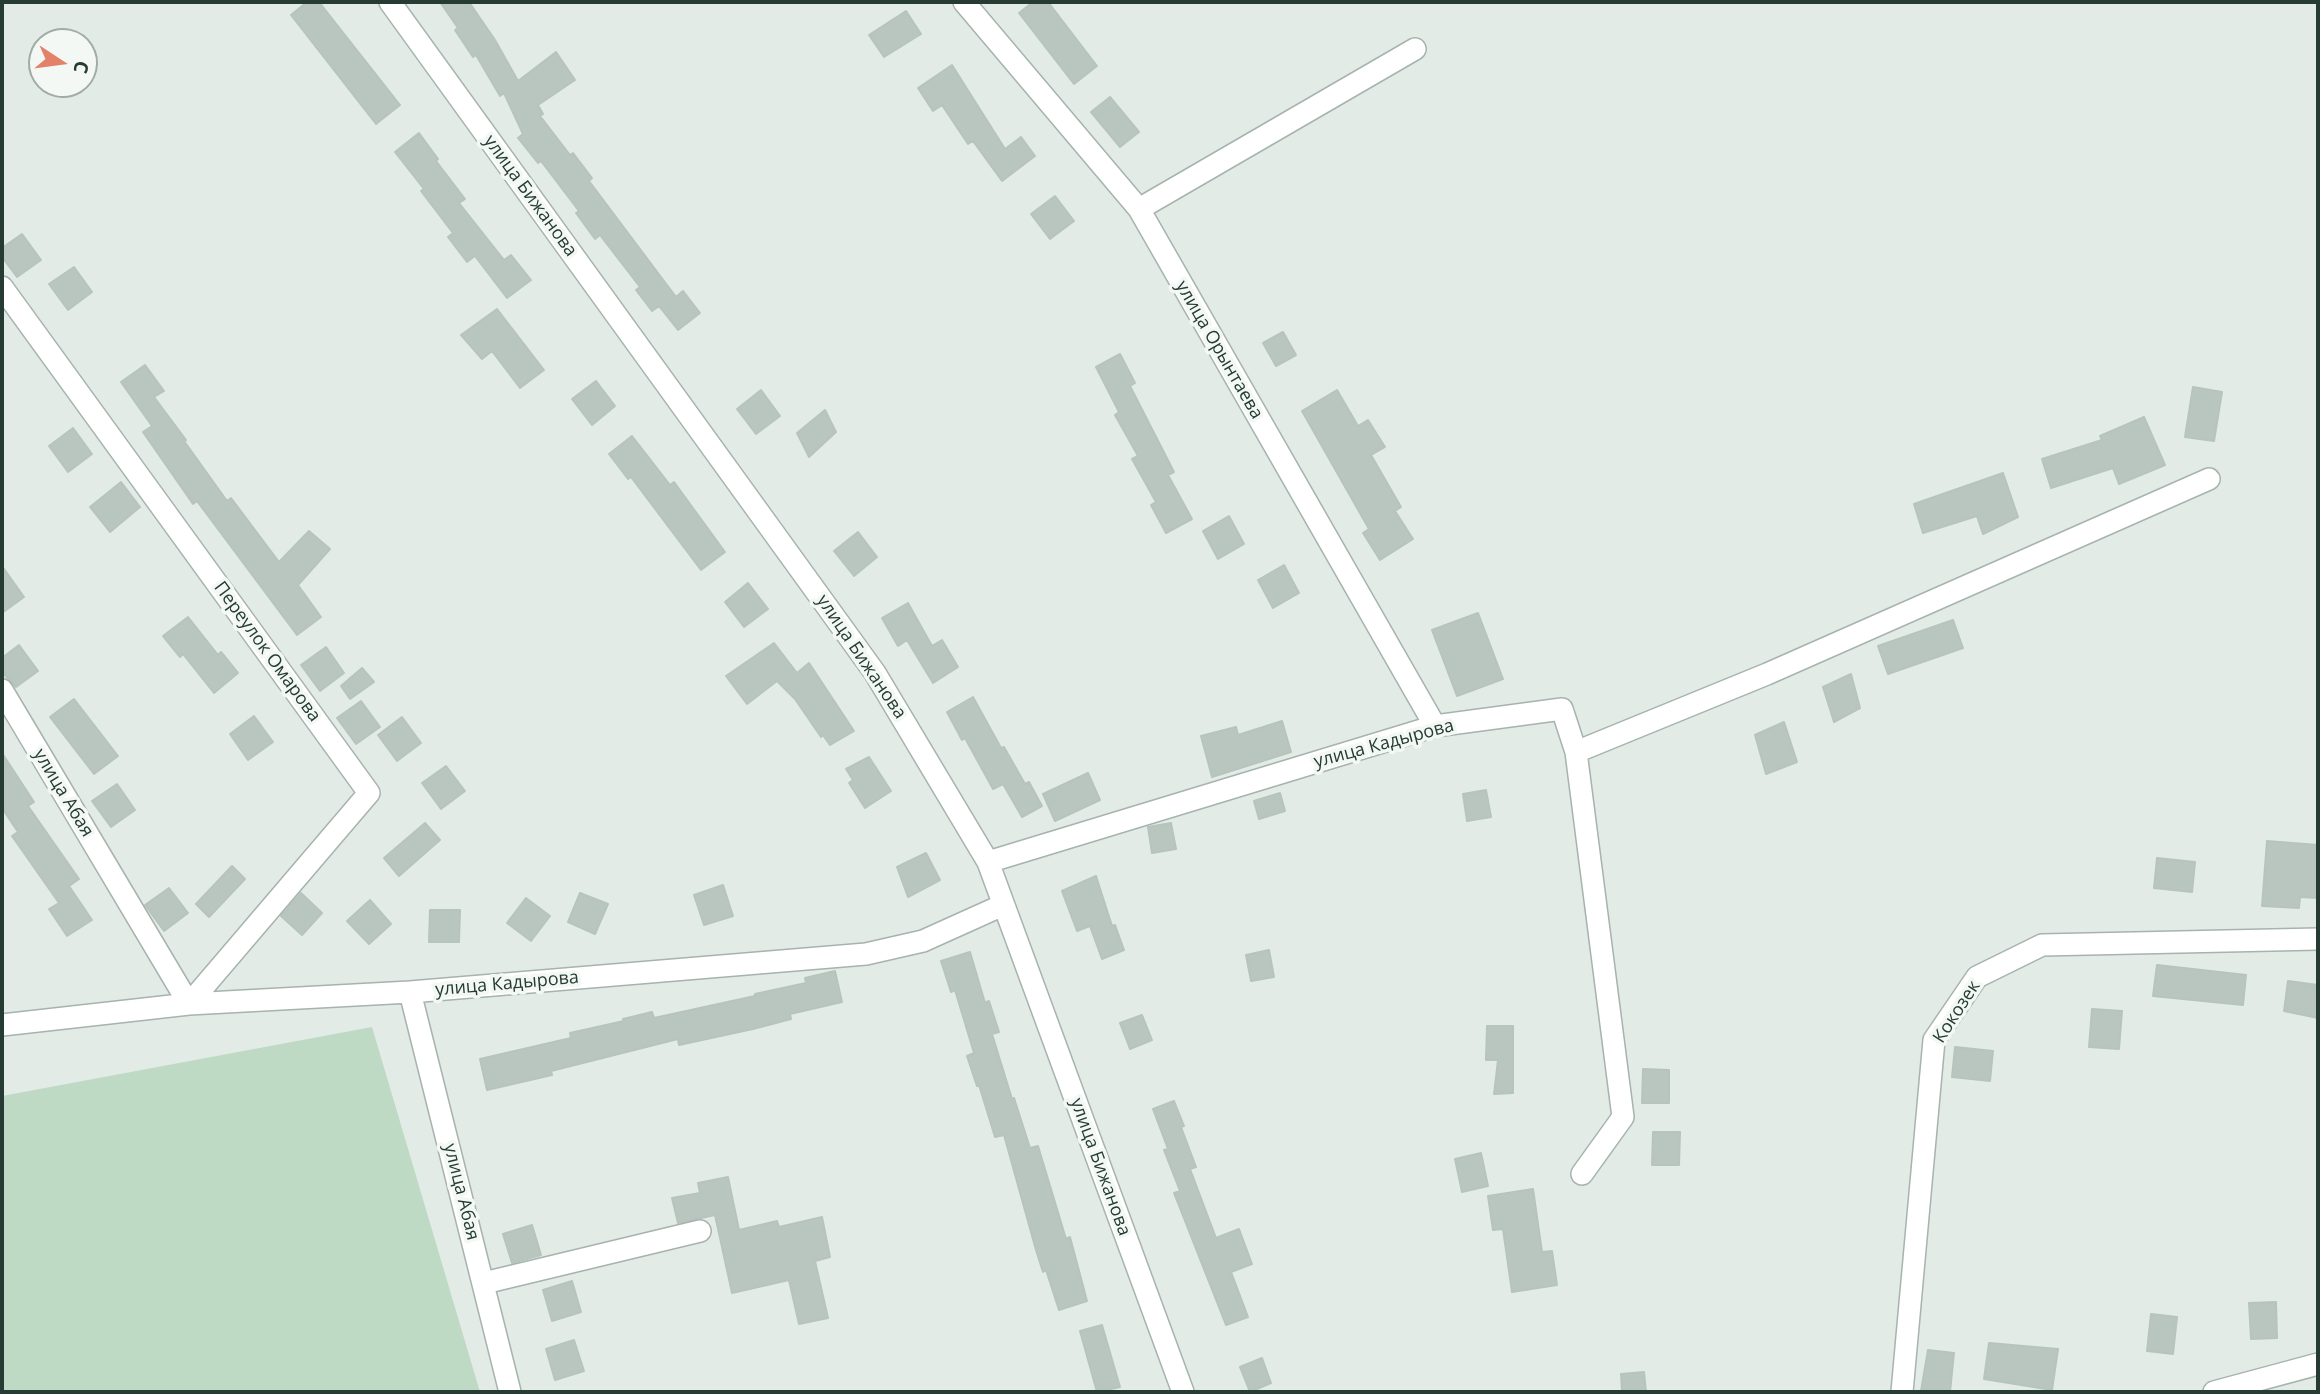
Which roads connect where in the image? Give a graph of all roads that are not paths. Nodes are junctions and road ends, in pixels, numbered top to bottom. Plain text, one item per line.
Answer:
1 (390, 2) edge
2 (964, 2) edge
3 (1415, 49) dead end
4 (1139, 209) junction
5 (2, 287) edge
6 (2209, 478) dead end
7 (2, 690) edge
8 (1435, 726) junction
9 (1576, 752) junction
10 (988, 862) junction
11 (1003, 905) junction
12 (2318, 939) edge
13 (410, 992) junction
14 (189, 1004) junction
15 (2, 1025) edge
16 (1582, 1174) dead end
17 (700, 1231) dead end
18 (484, 1283) junction
19 (2318, 1364) edge
20 (510, 1392) edge
21 (1183, 1392) edge
22 (1902, 1392) edge
23 (2214, 1392) edge

1 - 10 street, улица Бижанова
2 - 4 street, улица Орынтаева
3 - 4 street
4 - 8 street, улица Орынтаева
5 - 14 street, Переулок Омарова
6 - 9 street
7 - 14 street, улица Абая
8 - 9 street, улица Кадырова
8 - 10 street, улица Кадырова
9 - 16 street, улица Кадырова
10 - 11 street, улица Бижанова
11 - 13 street, улица Кадырова
11 - 21 street, улица Бижанова
12 - 22 street, Кокозек
13 - 14 street, улица Кадырова
13 - 18 street, улица Абая
14 - 15 street, улица Кадырова
17 - 18 street
18 - 20 street, улица Абая
19 - 23 street

